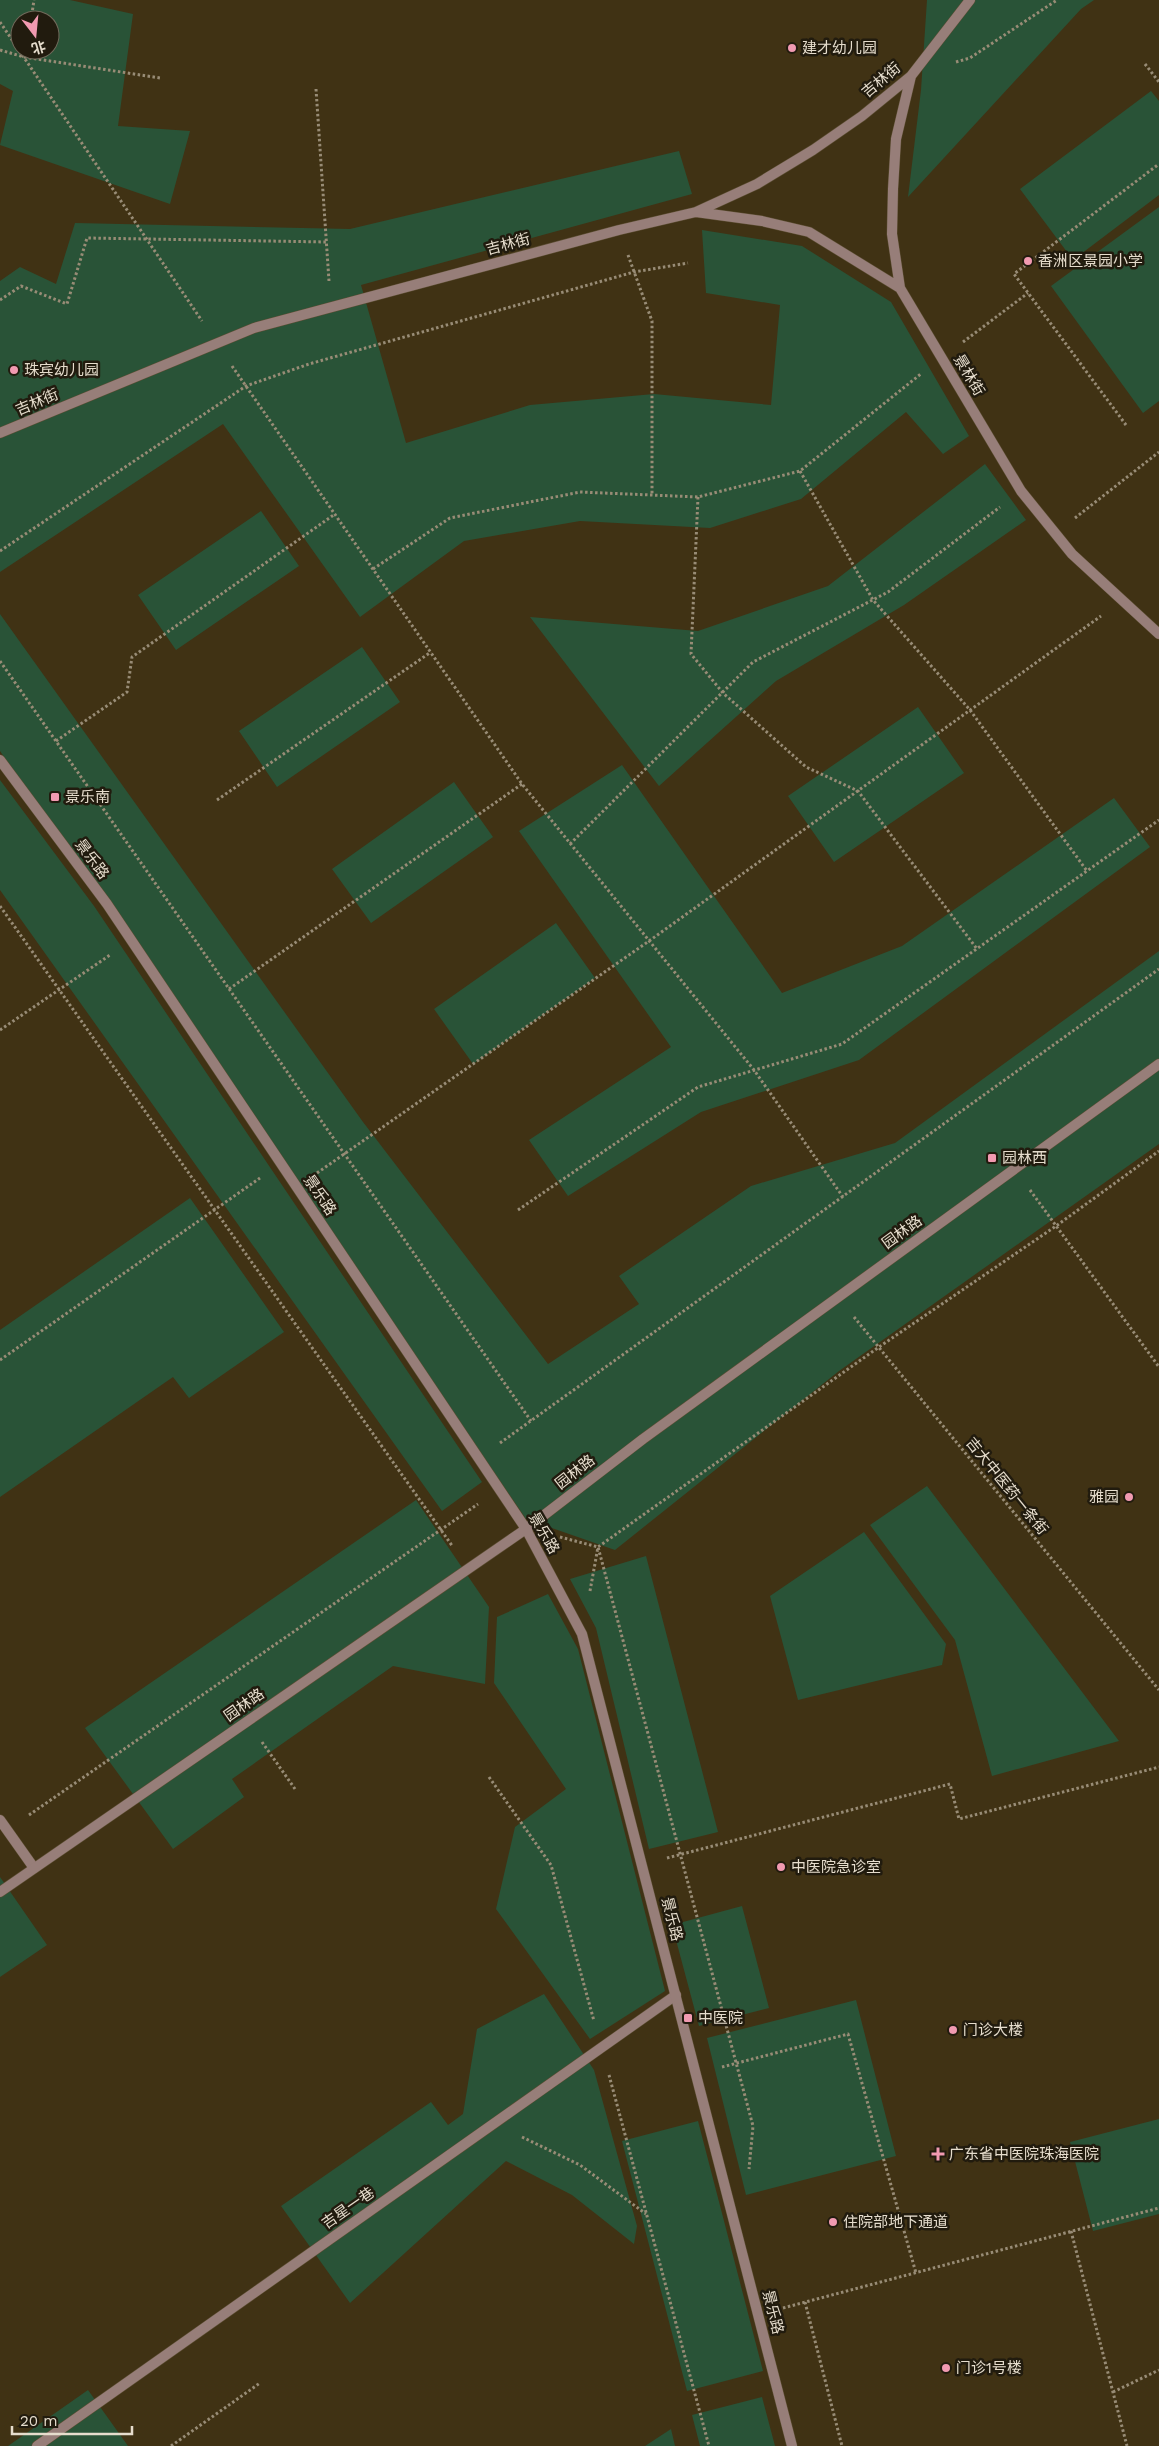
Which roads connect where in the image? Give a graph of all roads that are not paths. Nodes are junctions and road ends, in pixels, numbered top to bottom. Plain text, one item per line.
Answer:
1 (970, 0) edge
2 (911, 76) junction
3 (696, 212) junction
4 (900, 288) junction
5 (0, 434) edge
6 (1159, 634) edge
7 (0, 760) edge
8 (1159, 1064) edge
9 (526, 1529) junction
10 (0, 1820) edge
11 (34, 1868) junction
12 (0, 1892) edge
13 (676, 1995) junction
14 (37, 2446) edge
15 (791, 2446) edge

1 - 2 street, 吉林街
2 - 3 street, 吉林街
2 - 4 street, 景林街
3 - 4 street
3 - 5 street, 吉林街
4 - 6 street, 景林街
7 - 9 street, 景乐路
8 - 9 street, 园林路
9 - 11 street, 园林路
9 - 13 street, 景乐路
10 - 11 street
11 - 12 street, 园林路
13 - 14 street, 吉星一巷
13 - 15 street, 景乐路

